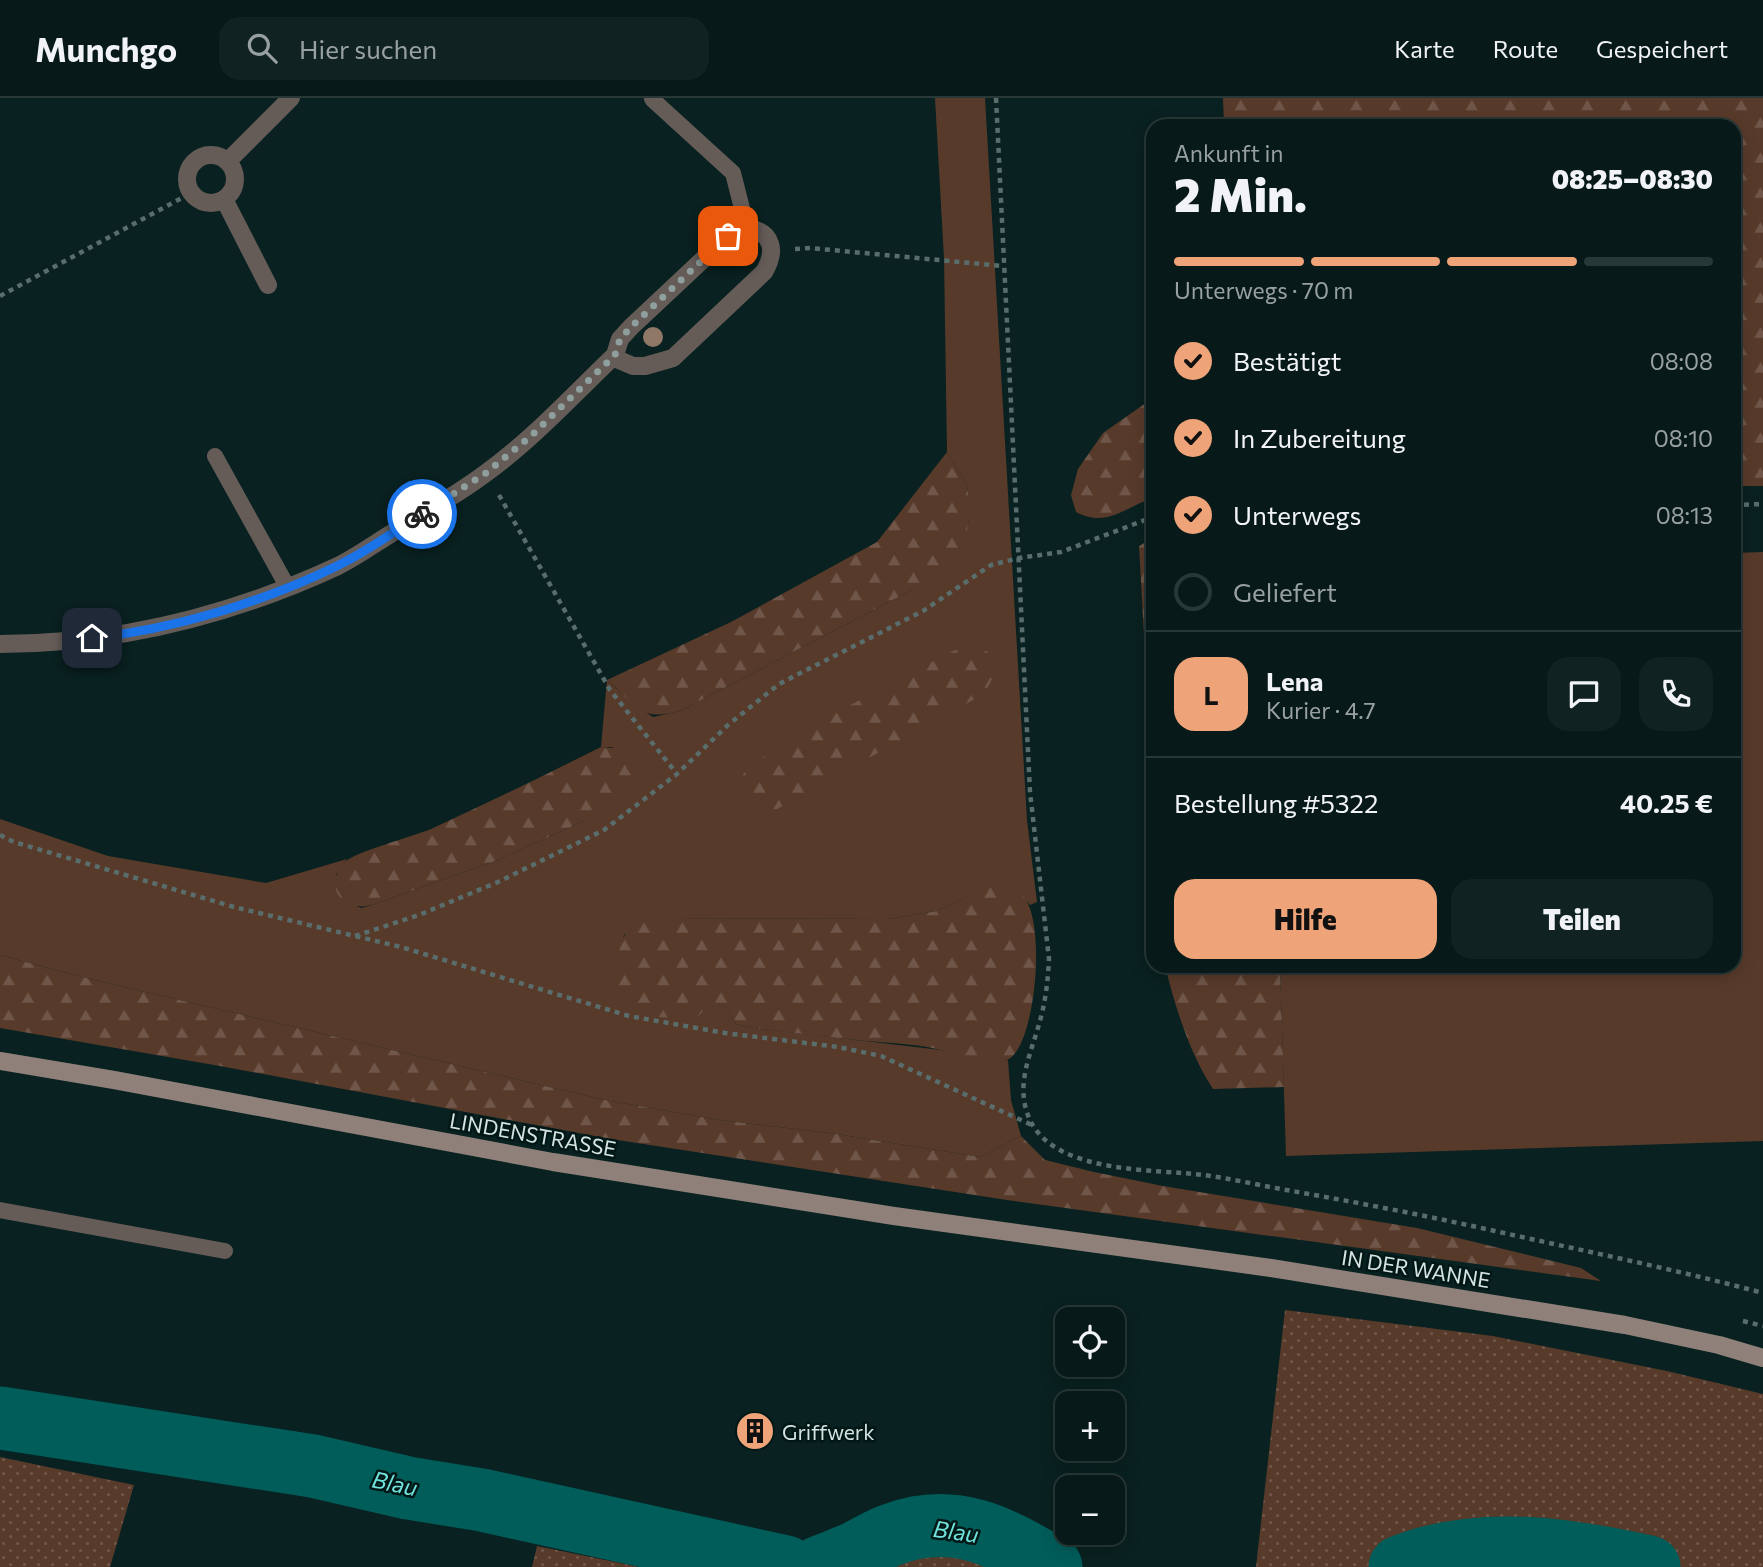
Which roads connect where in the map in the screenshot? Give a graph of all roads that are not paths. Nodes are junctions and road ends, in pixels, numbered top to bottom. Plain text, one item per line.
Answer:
1 (291, 98) edge
2 (652, 99) edge
3 (228, 161) junction
4 (224, 199) junction
5 (747, 228) junction
6 (268, 285) dead end
7 (615, 355) junction
8 (215, 456) dead end
9 (287, 586) junction
10 (0, 644) edge
11 (0, 1061) edge
12 (0, 1210) edge
13 (1060, 1239) joint
14 (225, 1251) dead end
15 (1763, 1358) edge

1 - 3 street
2 - 5 lane
3 - 4 street
3 - 4 street
4 - 6 street
5 - 7 street
5 - 7 street
7 - 9 street
8 - 9 lane
9 - 10 street
11 - 13 street, LINDENSTRASSE
12 - 14 lane
13 - 15 street, IN DER WANNE

